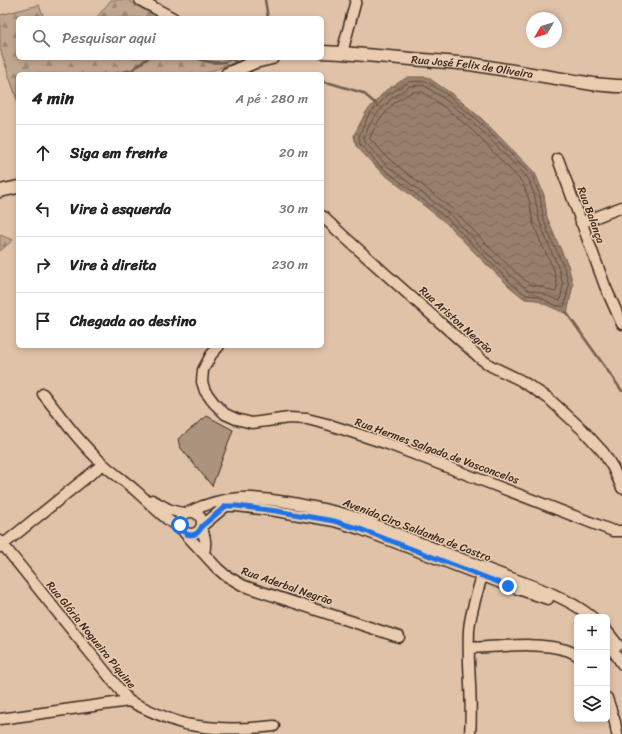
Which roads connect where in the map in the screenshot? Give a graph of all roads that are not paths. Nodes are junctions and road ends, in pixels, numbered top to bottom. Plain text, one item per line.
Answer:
1 (140, 0) edge
2 (356, 0) edge
3 (169, 16) edge
4 (324, 52) edge
5 (342, 53) junction
6 (252, 60) edge
7 (231, 72) edge
8 (622, 86) edge
9 (558, 159) dead end
10 (16, 187) edge
11 (0, 191) edge
12 (622, 207) edge
13 (324, 218) edge
14 (581, 223) junction
15 (622, 324) edge
16 (217, 348) edge
17 (43, 394) dead end
18 (103, 464) junction
19 (618, 468) edge
20 (622, 488) edge
21 (136, 491) junction
22 (276, 506) junction
23 (187, 513) junction
24 (201, 527) junction
25 (182, 531) junction
26 (622, 532) edge
27 (1, 545) edge
28 (204, 554) junction
29 (484, 572) junction
30 (577, 614) edge
31 (588, 614) edge
32 (610, 634) edge
33 (399, 636) dead end
34 (610, 645) edge
35 (469, 648) junction
36 (622, 651) edge
37 (574, 654) edge
38 (622, 664) edge
39 (129, 701) junction
40 (610, 707) edge
41 (0, 719) edge
42 (274, 726) dead end
43 (470, 734) edge
44 (616, 734) edge

1 - 3 street
2 - 5 street
4 - 5 main road, Rua José Felix de Oliveira
5 - 8 main road, Rua José Felix de Oliveira
6 - 7 main road
9 - 14 street, Rua Balança
10 - 11 main road
12 - 14 street
13 - 19 street, Rua Ariston Negrão
14 - 15 street, Rua Balança
16 - 26 street, Rua Hermes Salgado de Vasconcelos
17 - 18 street, Rua Aderbal Negrão
18 - 21 street, Rua Aderbal Negrão
18 - 27 street
19 - 20 street, Rua Ariston Negrão
21 - 23 street
21 - 25 street, Rua Aderbal Negrão
22 - 23 street, Avenida Ciro Saldanha de Castro
22 - 24 street, Avenida Ciro Saldanha de Castro
22 - 29 street, Avenida Ciro Saldanha de Castro
23 - 24 street
23 - 25 street
24 - 25 street
24 - 28 street
25 - 28 street, Rua Aderbal Negrão
27 - 39 street, Rua Glória Nogueira Piquine
28 - 33 street, Rua Aderbal Negrão
29 - 30 street, Avenida Ciro Saldanha de Castro
29 - 31 street, Avenida Ciro Saldanha de Castro
29 - 35 street
32 - 36 street
34 - 38 street
35 - 37 street
35 - 43 street
39 - 41 street
39 - 42 street, Rua Glória Nogueira Piquine
40 - 44 street

